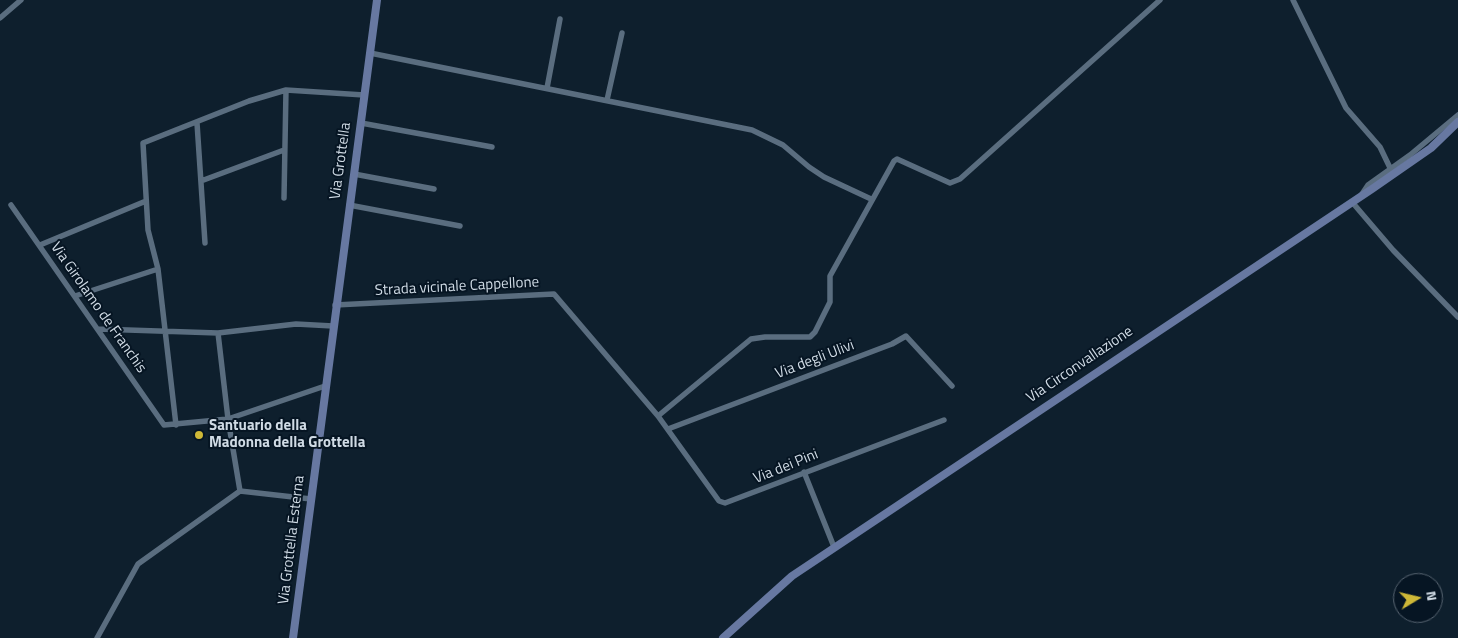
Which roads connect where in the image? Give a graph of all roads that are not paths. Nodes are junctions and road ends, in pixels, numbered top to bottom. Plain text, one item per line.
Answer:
1 (21, 0) edge
2 (377, 0) edge
3 (1160, 0) edge
4 (1292, 0) edge
5 (0, 18) edge
6 (560, 18) dead end
7 (622, 33) dead end
8 (370, 53) junction
9 (546, 88) junction
10 (286, 90) junction
11 (364, 95) junction
12 (607, 100) junction
13 (1458, 115) edge
14 (1458, 122) edge
15 (197, 123) junction
16 (361, 123) junction
17 (492, 147) dead end
18 (284, 150) junction
19 (1392, 172) junction
20 (354, 174) junction
21 (201, 181) junction
22 (434, 189) dead end
23 (284, 198) dead end
24 (871, 200) junction
25 (146, 201) junction
26 (1352, 202) junction
27 (11, 205) dead end
28 (349, 205) junction
29 (460, 226) dead end
30 (205, 243) dead end
31 (40, 245) junction
32 (158, 269) junction
33 (74, 296) junction
34 (335, 305) junction
35 (1458, 317) edge
36 (333, 326) junction
37 (98, 329) junction
38 (166, 331) junction
39 (218, 333) junction
40 (325, 386) junction
41 (952, 386) dead end
42 (658, 416) junction
43 (228, 419) junction
44 (944, 420) dead end
45 (176, 425) junction
46 (668, 429) junction
47 (804, 472) junction
48 (240, 491) junction
49 (311, 499) junction
50 (834, 547) junction
51 (97, 638) edge
52 (293, 638) edge
53 (723, 638) edge

1 - 5 street
2 - 8 main road, Via Grottella
3 - 24 street
4 - 19 street
6 - 9 street
7 - 12 street
8 - 9 street
8 - 11 main road, Via Grottella
9 - 12 street
10 - 11 street
10 - 15 street
10 - 18 street
11 - 16 main road, Via Grottella
12 - 24 street
13 - 19 street
14 - 19 main road, Via Circonvallazione
15 - 21 street
15 - 25 street
16 - 17 street
16 - 20 main road, Via Grottella
18 - 21 street
18 - 23 street
19 - 26 main road, Via Circonvallazione
20 - 22 street
20 - 28 main road, Via Grottella
21 - 30 street
24 - 42 street
25 - 31 street
25 - 32 street
26 - 35 street
26 - 50 main road, Via Circonvallazione
27 - 31 street, Via Girolamo de Franchis
28 - 29 street
28 - 34 main road, Via Grottella
31 - 33 street, Via Girolamo de Franchis
32 - 33 street
32 - 38 street
33 - 37 street, Via Girolamo de Franchis
34 - 36 main road, Via Grottella
34 - 42 street, Strada vicinale Cappellone
36 - 39 street
36 - 40 main road, Via Grottella Esterna
37 - 38 street
37 - 45 street, Via Girolamo de Franchis
38 - 39 street
38 - 45 street
39 - 43 street
40 - 43 street
40 - 49 main road, Via Grottella Esterna
41 - 46 street, Via degli Ulivi
42 - 46 street, Strada vicinale Cappellone
43 - 45 street
43 - 48 street
44 - 47 street, Via dei Pini
46 - 47 street, Via dei Pini
47 - 50 street
48 - 49 street
48 - 51 street
49 - 52 main road, Via Grottella Esterna
50 - 53 main road, Via Circonvallazione

